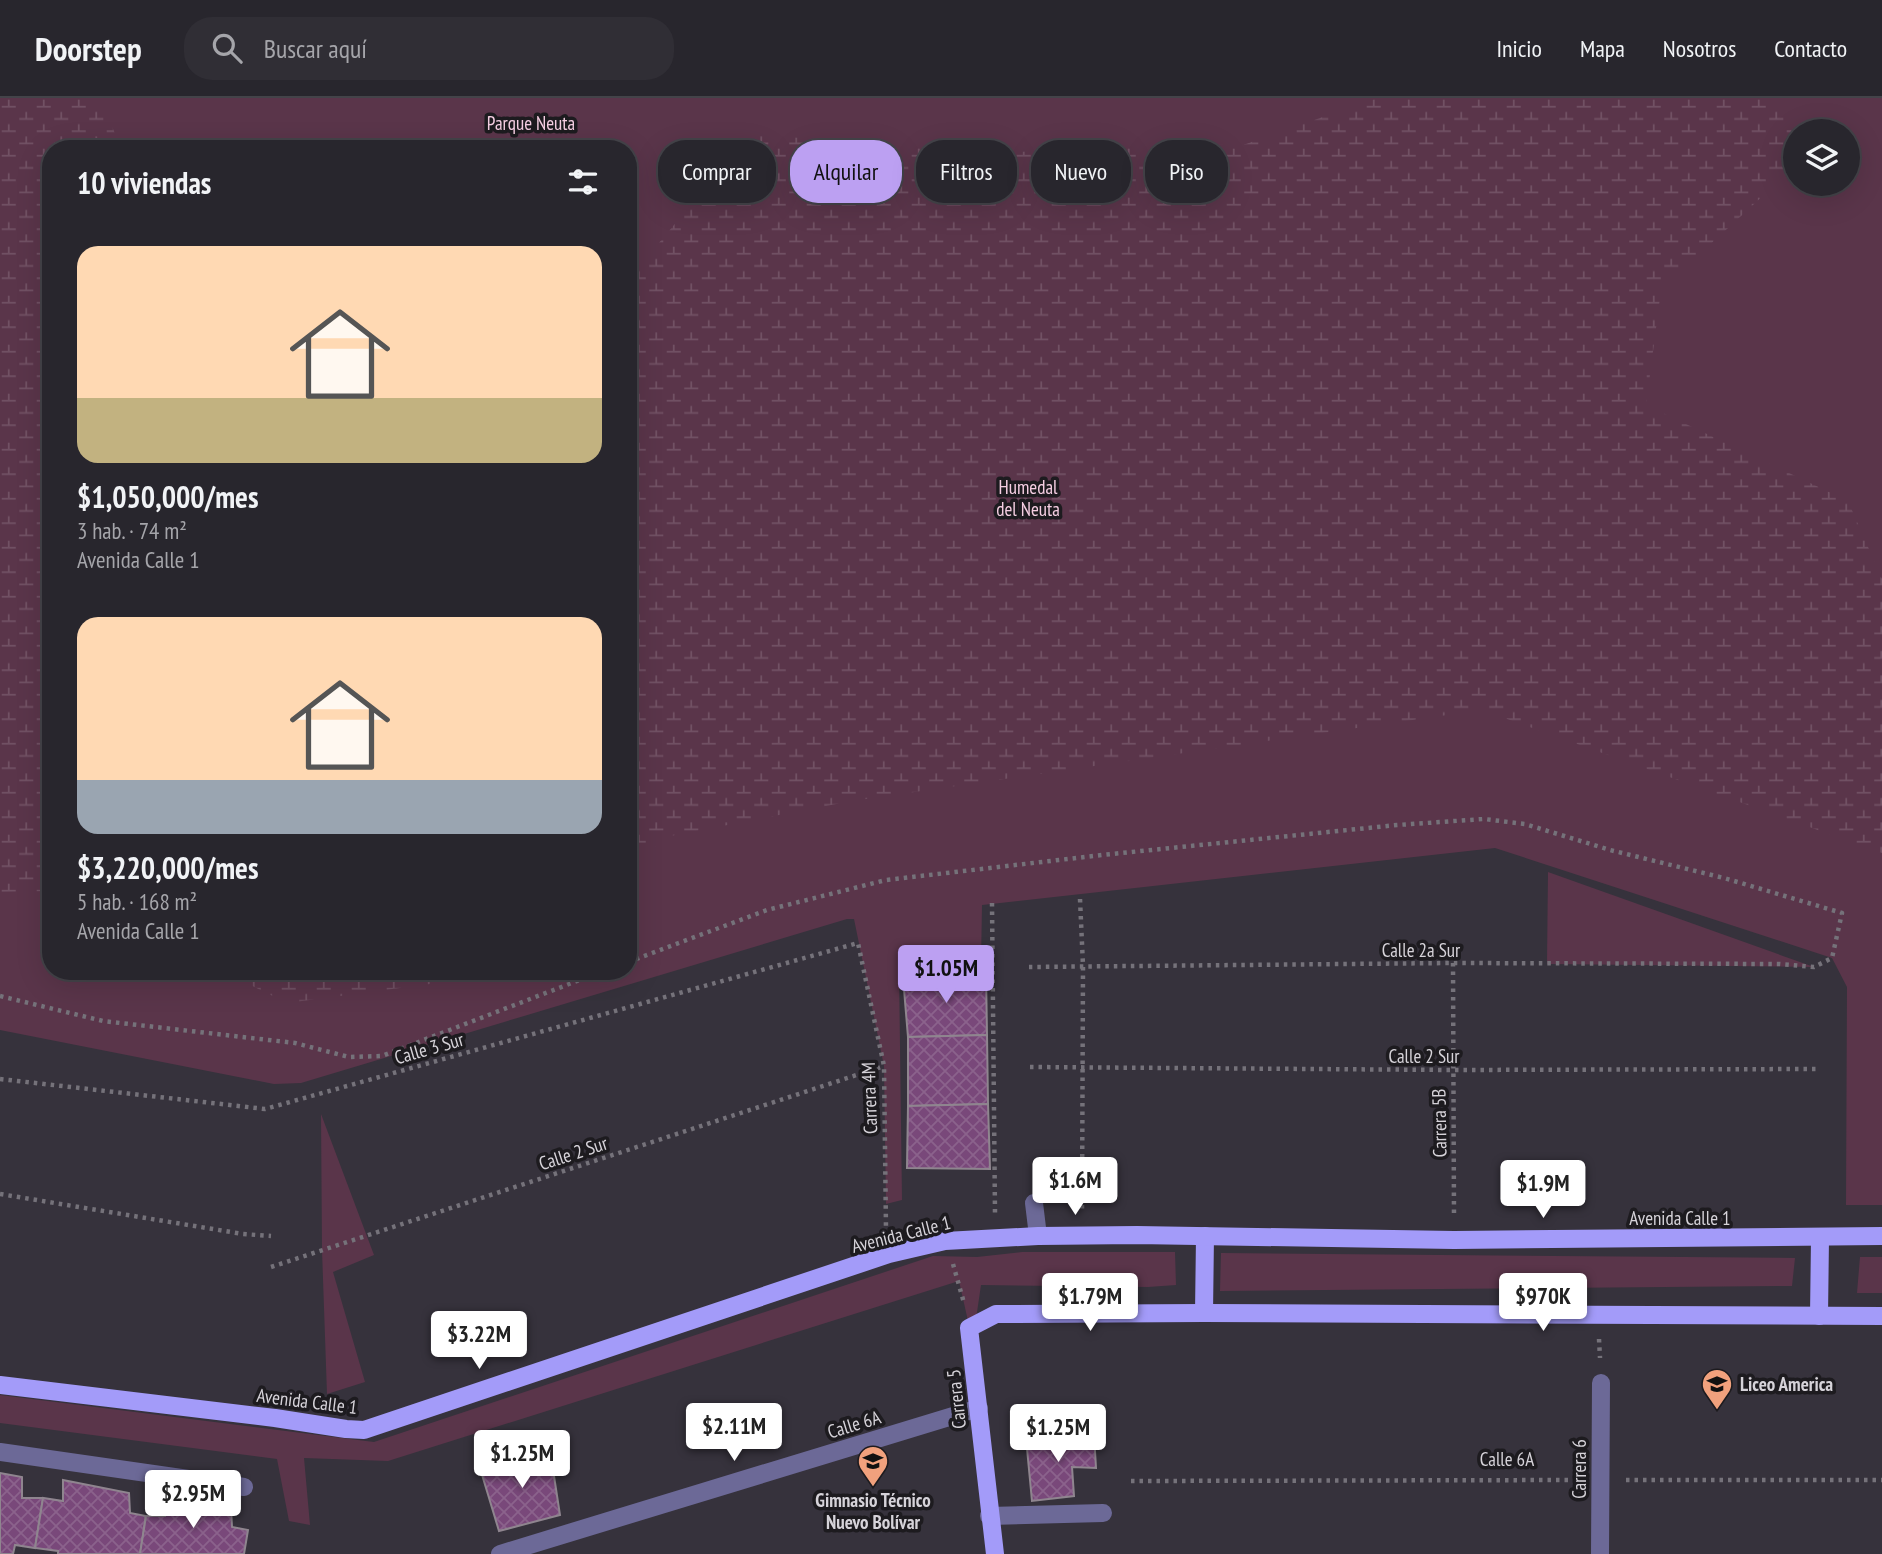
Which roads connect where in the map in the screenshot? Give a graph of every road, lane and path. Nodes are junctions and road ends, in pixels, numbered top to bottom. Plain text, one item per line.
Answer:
1 (1080, 900) dead end
2 (992, 903) dead end
3 (858, 943) joint
4 (637, 959) edge
5 (1452, 963) junction
6 (1083, 966) junction
7 (1029, 967) dead end
8 (580, 980) edge
9 (0, 996) edge
10 (884, 1066) junction
11 (1030, 1067) dead end
12 (1082, 1068) junction
13 (1818, 1069) dead end
14 (1453, 1070) junction
15 (0, 1079) edge
16 (0, 1194) edge
17 (1035, 1210) joint
18 (1083, 1218) dead end
19 (1441, 1218) dead end
20 (1454, 1218) junction
21 (897, 1227) dead end
22 (886, 1229) junction
23 (271, 1236) dead end
24 (1038, 1236) junction
25 (1205, 1236) junction
26 (1882, 1237) edge
27 (1821, 1238) junction
28 (1454, 1240) junction
29 (945, 1241) junction
30 (889, 1254) junction
31 (271, 1267) dead end
32 (1204, 1313) junction
33 (1599, 1314) junction
34 (1819, 1316) junction
35 (1882, 1316) edge
36 (969, 1328) junction
37 (1601, 1383) joint
38 (0, 1385) edge
39 (979, 1408) junction
40 (0, 1452) edge
41 (1600, 1480) junction
42 (1882, 1480) edge
43 (1131, 1481) dead end
44 (244, 1487) dead end
45 (1103, 1513) dead end
46 (989, 1516) junction
47 (500, 1554) edge
48 (995, 1554) edge
49 (1600, 1554) edge

1 - 6 path
2 - 17 path
3 - 10 path, Carrera 4M
3 - 15 path, Calle 3 Sur
4 - 5 path, Calle 2a Sur
5 - 6 path, Calle 2a Sur
5 - 14 path, Carrera 5B
6 - 7 path, Calle 2a Sur
6 - 12 path
8 - 9 path
10 - 22 path, Carrera 4M
10 - 31 path, Calle 2 Sur
11 - 12 path, Calle 2 Sur
12 - 14 path, Calle 2 Sur
12 - 18 path
13 - 14 path, Calle 2 Sur
14 - 20 path, Carrera 5B
16 - 23 path
17 - 24 street
19 - 20 path
20 - 28 path, Carrera 5B
21 - 22 path
22 - 30 path, Carrera 4M
24 - 25 main road, Avenida Calle 1
24 - 29 main road, Avenida Calle 1
25 - 28 main road, Avenida Calle 1
25 - 32 main road
26 - 27 main road, Avenida Calle 1
27 - 28 main road, Avenida Calle 1
27 - 34 main road
29 - 30 main road, Avenida Calle 1
29 - 36 path
30 - 38 main road, Avenida Calle 1
32 - 33 main road
32 - 36 main road
33 - 34 main road
33 - 37 path
34 - 35 main road
36 - 39 main road, Carrera 5
37 - 41 street, Carrera 6
39 - 46 main road, Carrera 5
39 - 47 street, Calle 6A
40 - 44 street
41 - 42 path, Calle 6A
41 - 43 path, Calle 6A
41 - 49 street, Carrera 6
45 - 46 street
46 - 48 main road, Carrera 5

